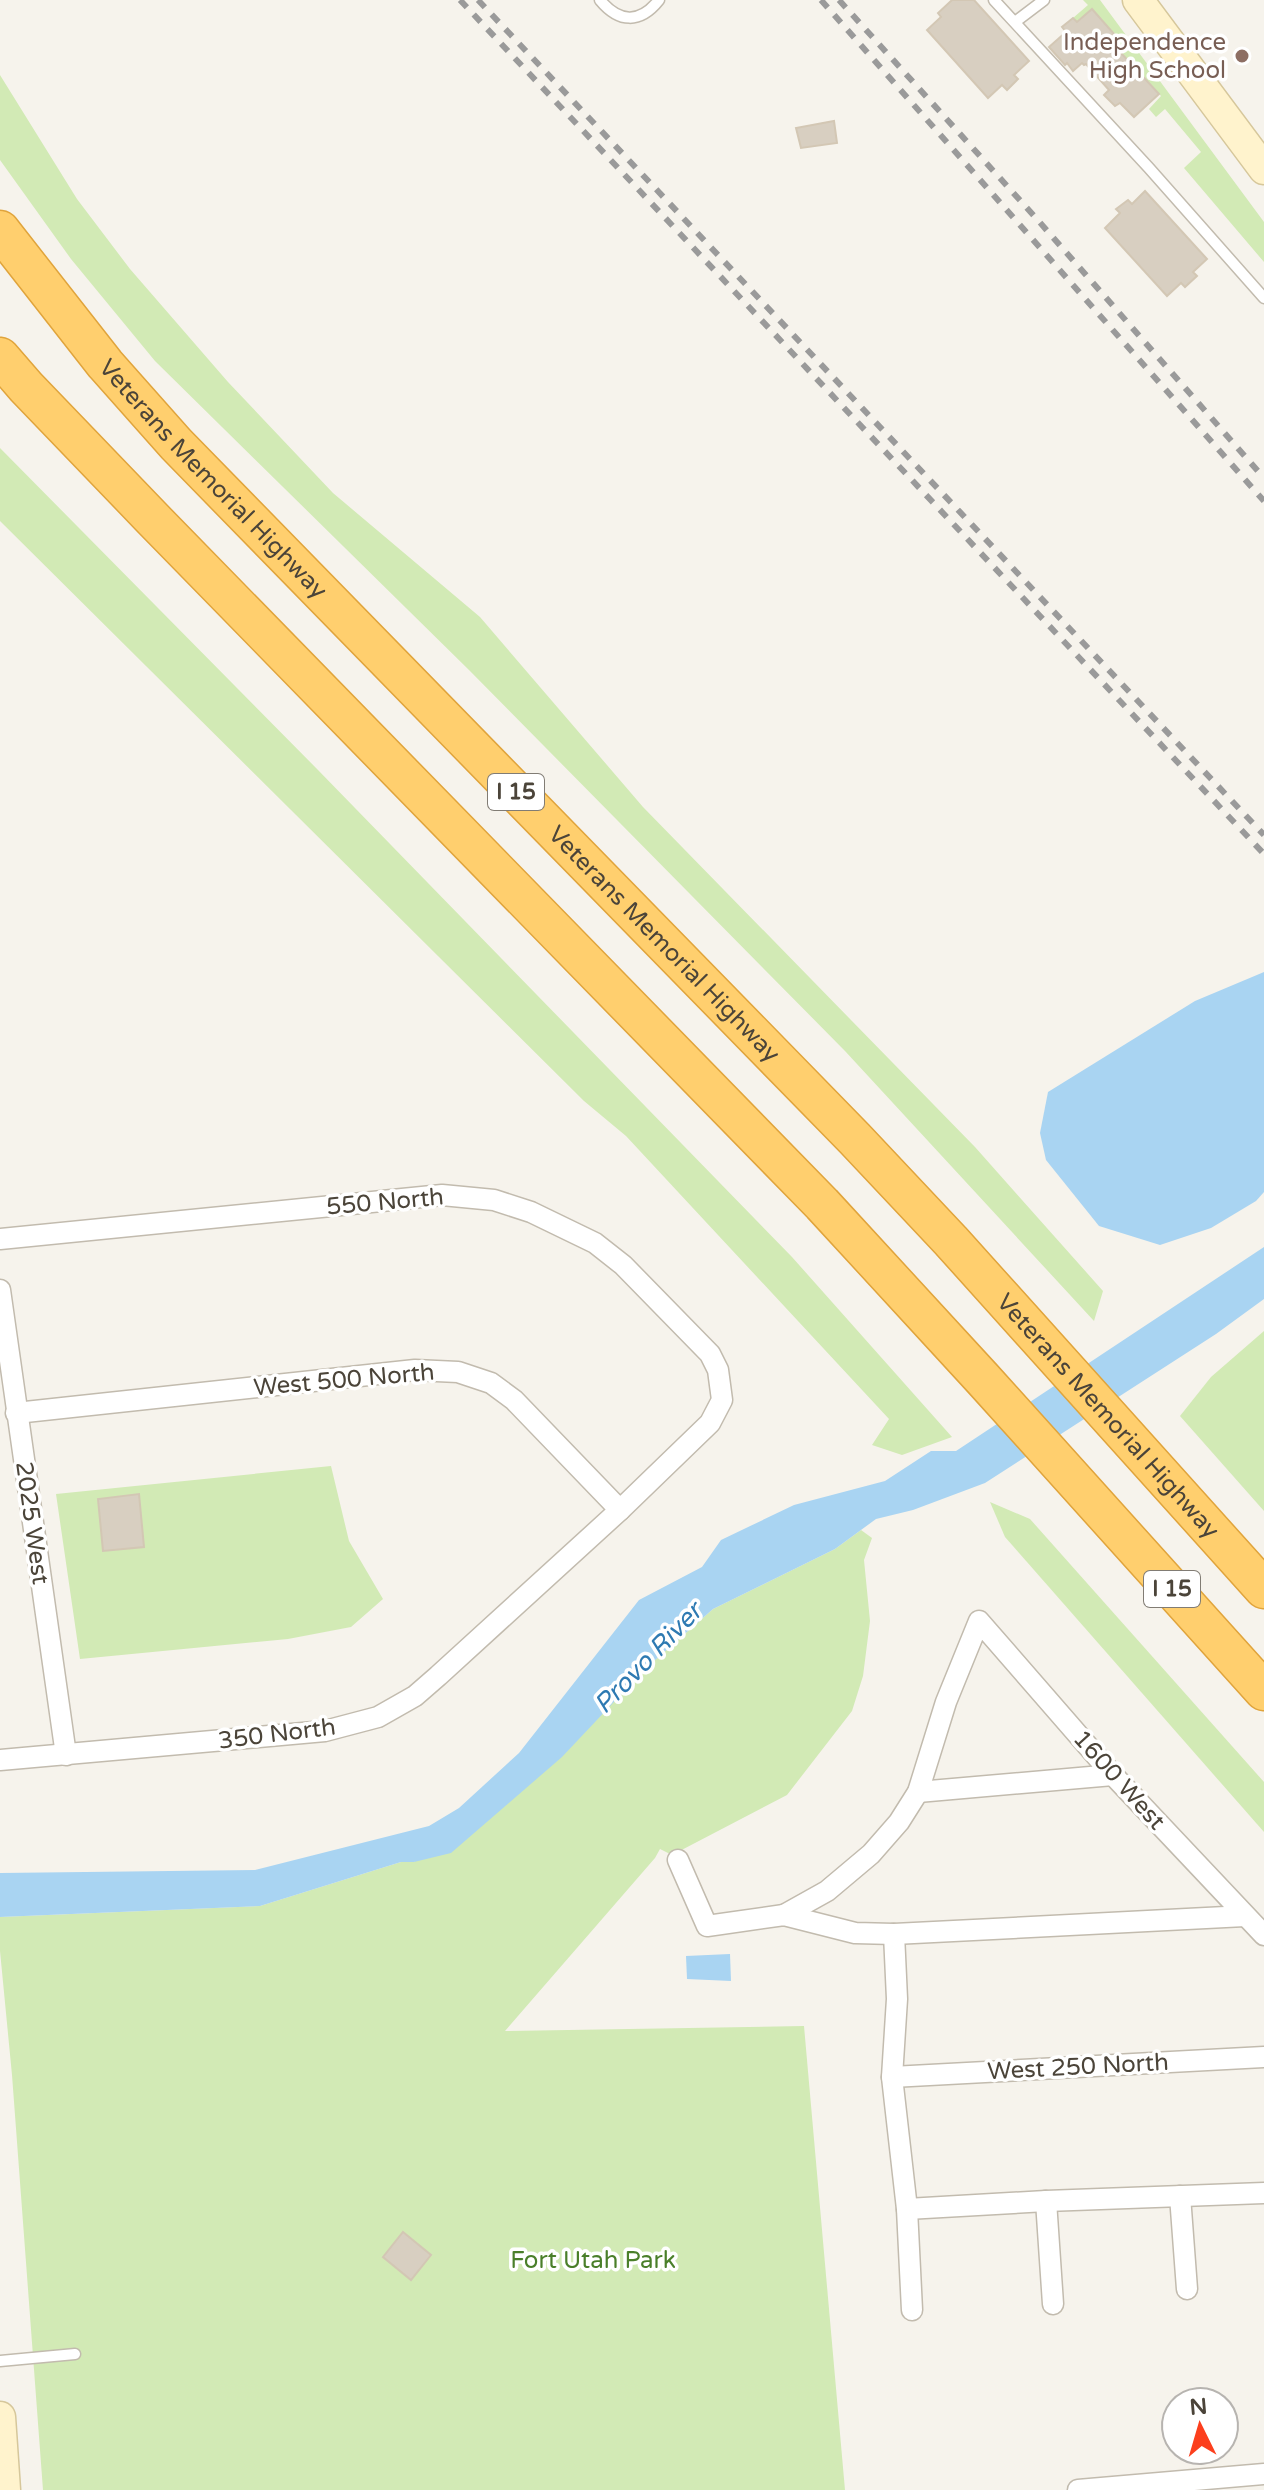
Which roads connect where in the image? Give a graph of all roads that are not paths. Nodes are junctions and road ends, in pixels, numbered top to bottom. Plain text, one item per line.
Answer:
1 (600, 0) edge
2 (659, 0) edge
3 (994, 0) edge
4 (1044, 0) edge
5 (1138, 0) edge
6 (1015, 22) junction
7 (1264, 169) edge
8 (0, 230) edge
9 (1264, 298) edge
10 (0, 357) edge
11 (0, 1239) edge
12 (0, 1290) edge
13 (16, 1413) junction
14 (620, 1510) junction
15 (1264, 1589) edge
16 (1264, 1691) edge
17 (66, 1755) junction
18 (0, 1760) edge
19 (1113, 1775) junction
20 (918, 1792) junction
21 (678, 1860) dead end
22 (784, 1915) junction
23 (1245, 1916) junction
24 (894, 1934) junction
25 (1264, 1935) edge
26 (1264, 2057) edge
27 (892, 2077) junction
28 (1264, 2193) edge
29 (1180, 2196) junction
30 (1046, 2201) junction
31 (907, 2209) junction
32 (1187, 2289) dead end
33 (1053, 2304) dead end
34 (912, 2310) dead end
35 (75, 2354) dead end
36 (0, 2361) edge
37 (0, 2417) edge
38 (1264, 2474) edge
39 (5, 2490) edge
40 (1078, 2490) edge

1 - 2 lane
3 - 6 lane
4 - 6 lane
5 - 7 street
6 - 9 lane
8 - 15 highway, Veterans Memorial Highway / I 15
10 - 16 highway, I 15
11 - 14 street, 550 North
12 - 13 street, 2025 West
13 - 14 street, West 500 North
13 - 17 street, 2025 West
14 - 17 street, 350 North
17 - 18 street, 350 North
19 - 20 street
19 - 20 street, 1600 West
19 - 23 street, 1600 West
20 - 22 street
21 - 22 street
22 - 24 street
23 - 24 street
23 - 25 street, 1600 West
24 - 27 street
26 - 27 street, West 250 North
27 - 31 street
28 - 29 street
29 - 30 street
29 - 32 street
30 - 31 street
30 - 33 street
31 - 34 street
35 - 36 lane
37 - 39 street
38 - 40 street

